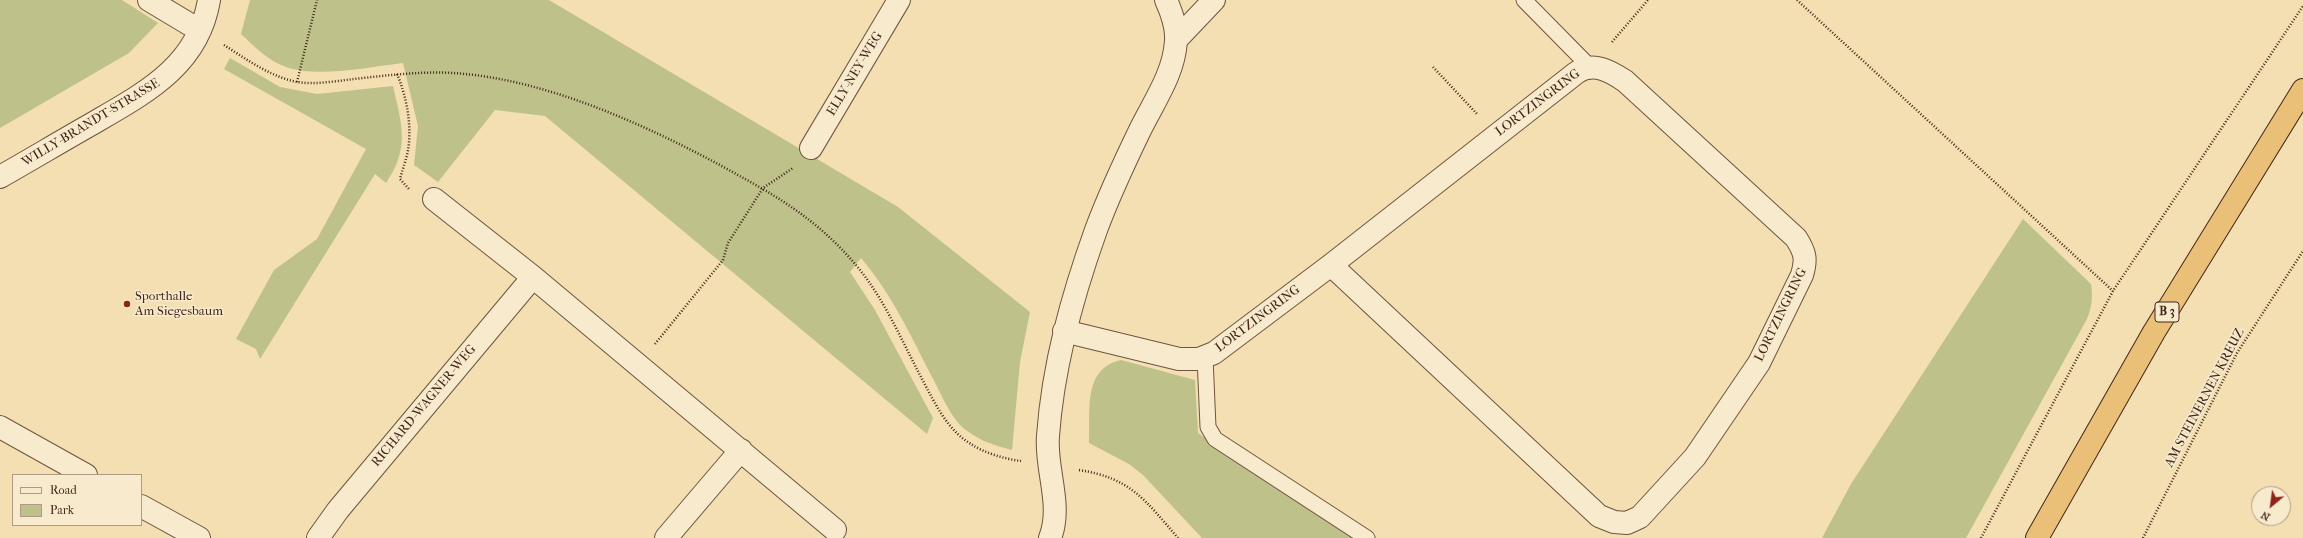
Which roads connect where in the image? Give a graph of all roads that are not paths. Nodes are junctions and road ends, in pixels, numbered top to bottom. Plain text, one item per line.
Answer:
1 (209, 0) edge
2 (900, 0) edge
3 (1166, 0) edge
4 (1214, 0) edge
5 (1524, 0) edge
6 (155, 4) edge
7 (199, 30) junction
8 (1176, 40) junction
9 (1590, 67) junction
10 (2303, 90) edge
11 (810, 148) road end
12 (0, 177) edge
13 (434, 199) road end
14 (1331, 265) junction
15 (533, 277) junction
16 (1064, 330) junction
17 (1205, 357) junction
18 (0, 427) edge
19 (740, 450) junction
20 (84, 474) edge
21 (142, 507) edge
22 (835, 530) dead end
23 (199, 538) edge
24 (318, 538) edge
25 (666, 538) edge
26 (1050, 538) edge
27 (1367, 538) edge
28 (2037, 538) edge

1 - 7 street, WILLY-BRANDT-STRASSE
2 - 11 street, ELLY-NEY-WEG
3 - 8 street
4 - 8 street
5 - 9 lane
6 - 7 street
7 - 12 street, WILLY-BRANDT-STRASSE
8 - 16 street
9 - 14 street, LORTZINGRING
9 - 14 street, LORTZINGRING
10 - 28 highway, B 3
13 - 15 street
14 - 17 street, LORTZINGRING
15 - 19 street
15 - 24 street, RICHARD-WAGNER-WEG
16 - 17 street, LORTZINGRING
16 - 26 street
17 - 27 lane
18 - 20 street
19 - 22 street
19 - 25 street
21 - 23 street

